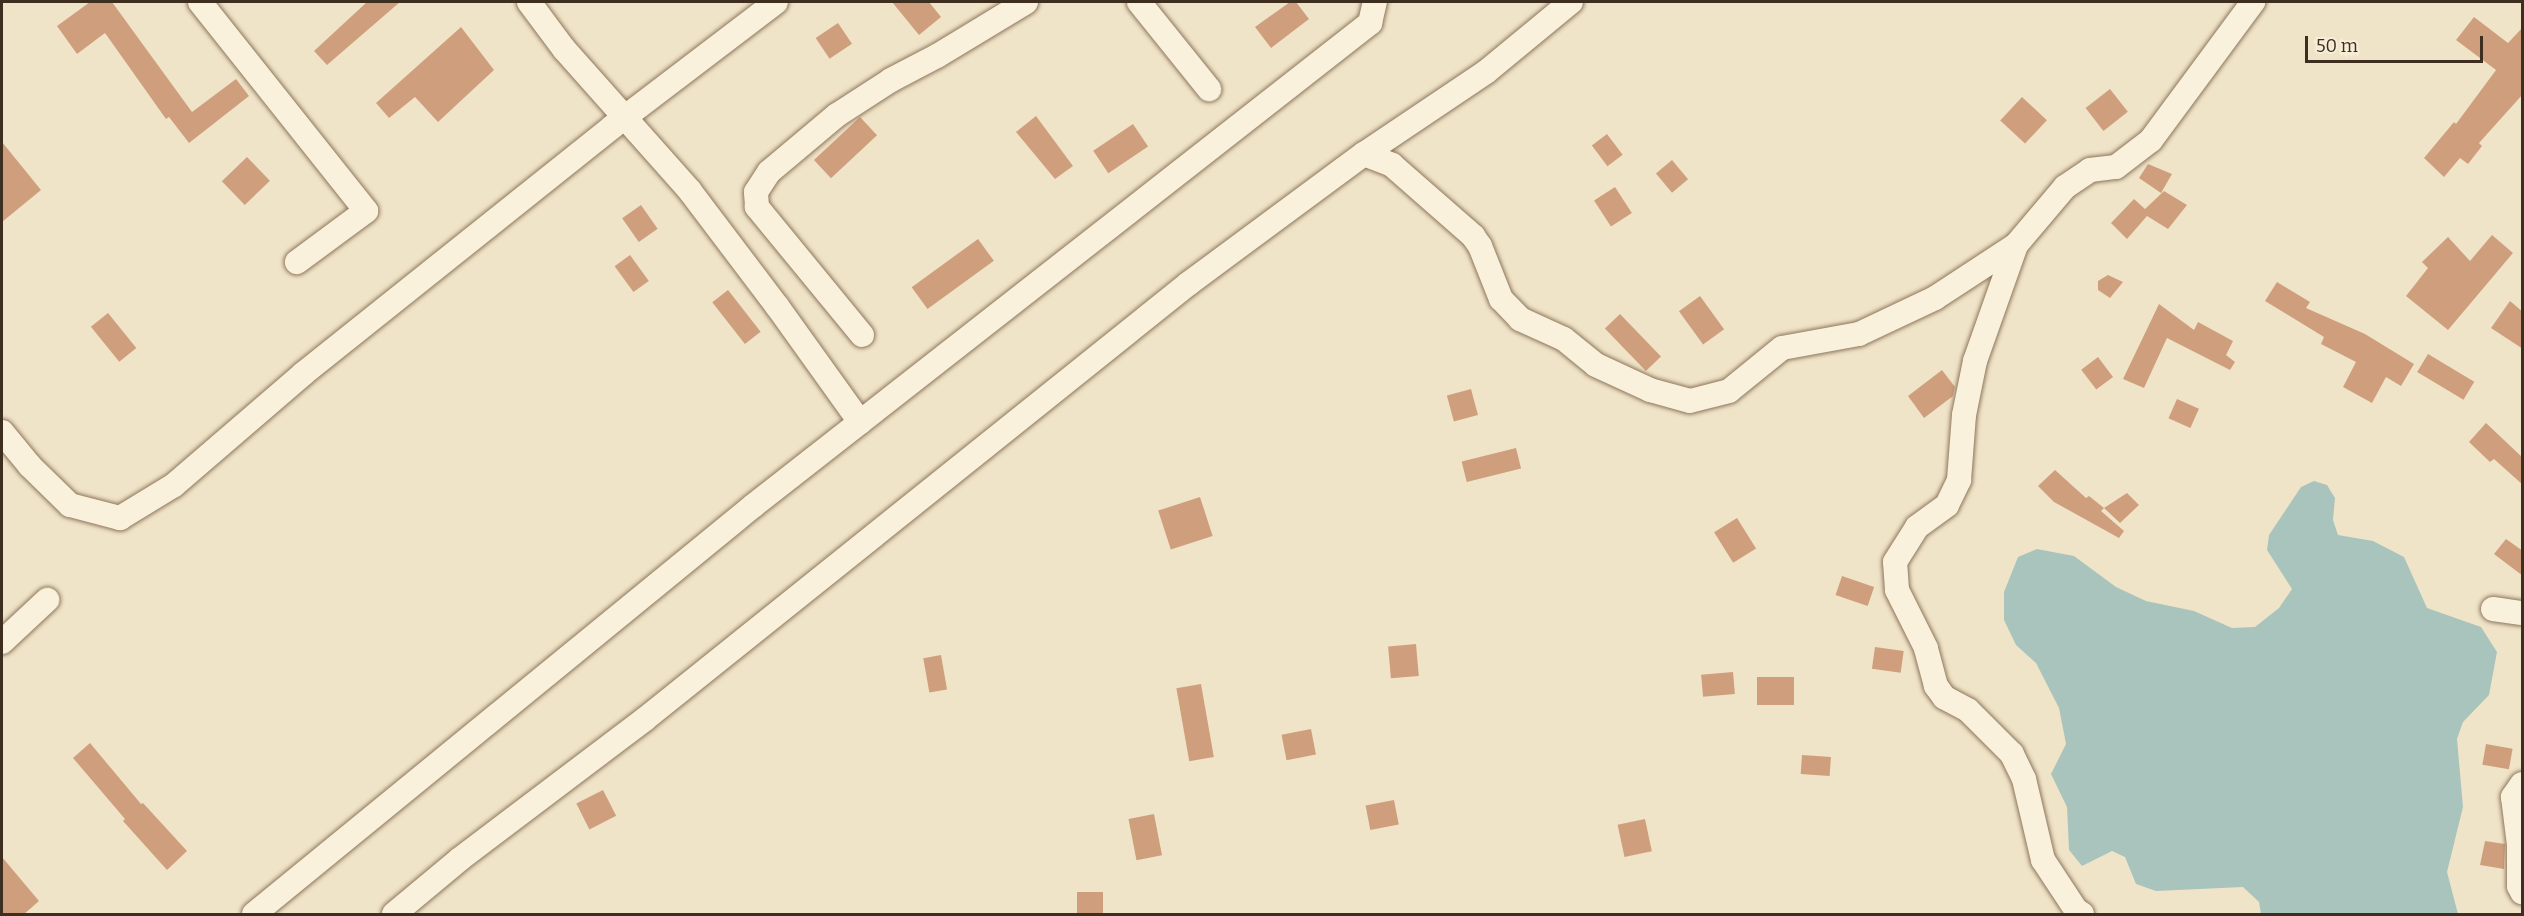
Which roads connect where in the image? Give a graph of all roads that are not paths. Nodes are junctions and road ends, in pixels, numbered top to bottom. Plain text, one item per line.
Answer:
1 (200, 2) edge
2 (529, 2) edge
3 (776, 2) edge
4 (1026, 2) edge
5 (1139, 2) edge
6 (1375, 2) edge
7 (1571, 2) edge
8 (2253, 2) edge
9 (1209, 88) dead end
10 (625, 117) junction
11 (1364, 154) junction
12 (2016, 245) junction
13 (297, 262) dead end
14 (862, 334) dead end
15 (860, 422) junction
16 (2, 432) edge
17 (47, 600) dead end
18 (2493, 609) dead end
19 (2523, 613) edge
20 (2, 642) edge
21 (2523, 784) edge
22 (2523, 892) edge
23 (2078, 913) edge
24 (254, 915) edge
25 (394, 915) edge

1 - 13 street
2 - 10 street
3 - 10 street
4 - 14 street
5 - 9 street
6 - 15 street
7 - 11 street
8 - 12 street
10 - 15 street
10 - 16 street
11 - 12 street
11 - 25 street
12 - 23 street
15 - 24 street
17 - 20 street
18 - 19 street
21 - 22 street

